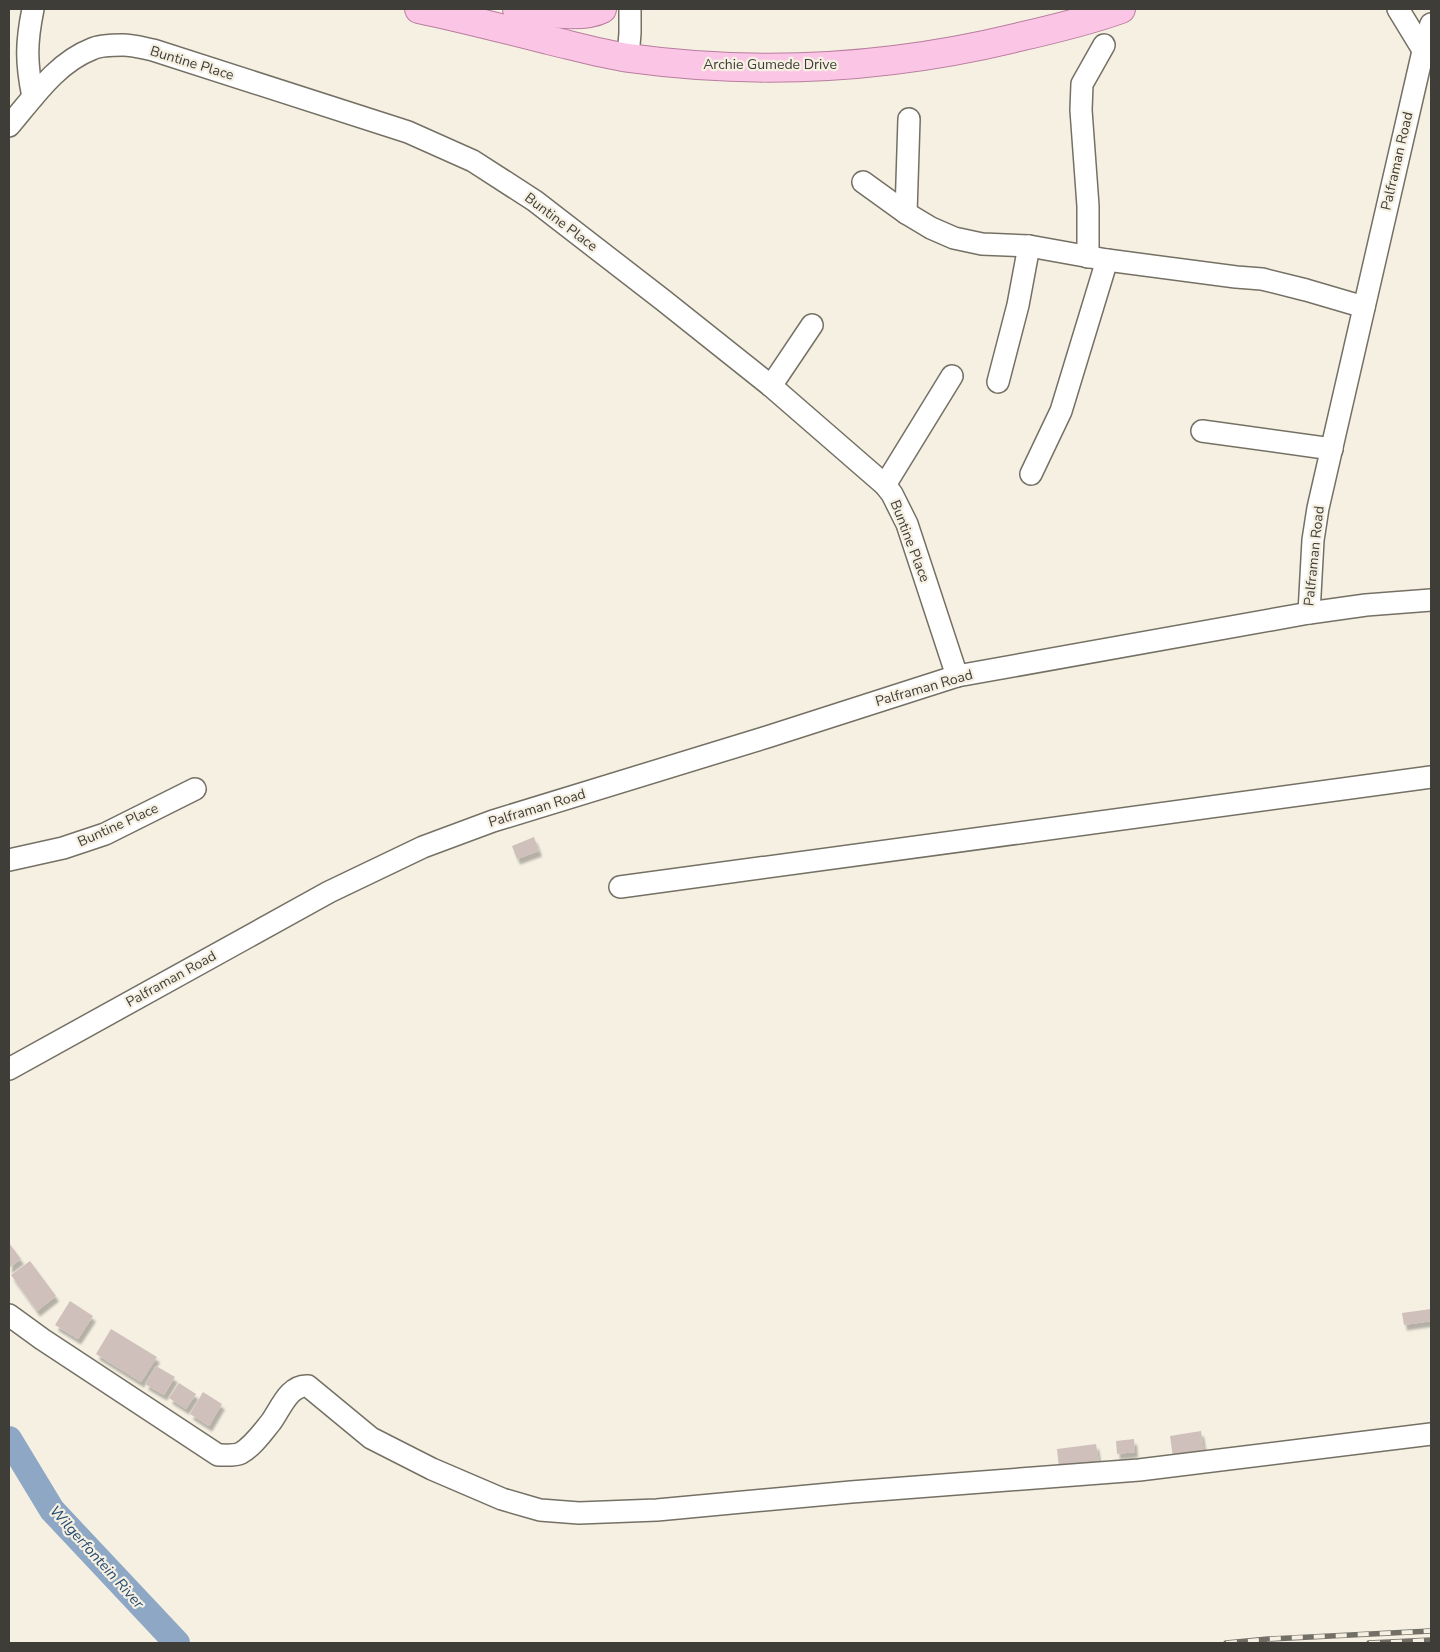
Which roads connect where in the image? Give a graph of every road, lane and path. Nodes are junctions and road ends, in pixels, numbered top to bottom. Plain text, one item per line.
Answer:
1 (33, 9) edge
2 (419, 9) edge
3 (470, 9) edge
4 (517, 9) edge
5 (602, 9) edge
6 (630, 9) edge
7 (1084, 9) edge
8 (1121, 9) edge
9 (1398, 9) edge
10 (1431, 24) edge
11 (1104, 45) dead end
12 (1423, 50) junction
13 (629, 51) junction
14 (32, 97) junction
15 (909, 119) dead end
16 (10, 122) edge
17 (863, 182) dead end
18 (906, 213) junction
19 (1029, 246) junction
20 (1097, 258) junction
21 (1364, 307) junction
22 (812, 325) dead end
23 (952, 376) dead end
24 (998, 382) dead end
25 (772, 386) junction
26 (1202, 431) dead end
27 (1332, 449) junction
28 (1031, 474) dead end
29 (885, 485) junction
30 (1431, 600) edge
31 (1309, 613) junction
32 (957, 676) junction
33 (1431, 777) edge
34 (195, 789) dead end
35 (9, 860) edge
36 (620, 887) dead end
37 (9, 1069) edge
38 (9, 1314) edge
39 (1431, 1434) edge

1 - 14 street
2 - 13 main road, Archie Gumede Drive
3 - 13 main road, Archie Gumede Drive
4 - 5 main road
6 - 13 street
7 - 13 main road, Archie Gumede Drive
8 - 13 main road, Archie Gumede Drive
9 - 12 street
10 - 12 street, Palframan Road
11 - 20 street
12 - 21 street, Palframan Road
14 - 16 street, Buntine Place
14 - 25 street, Buntine Place
15 - 18 street
17 - 18 street
18 - 19 street
19 - 20 street
19 - 24 street
20 - 21 street
20 - 28 street
21 - 27 street, Palframan Road
22 - 25 street
23 - 29 street
25 - 29 street, Buntine Place
26 - 27 street
27 - 31 street, Palframan Road
29 - 32 street, Buntine Place
30 - 31 street
31 - 32 street, Palframan Road
32 - 37 street, Palframan Road
33 - 36 street
34 - 35 street, Buntine Place
38 - 39 street

